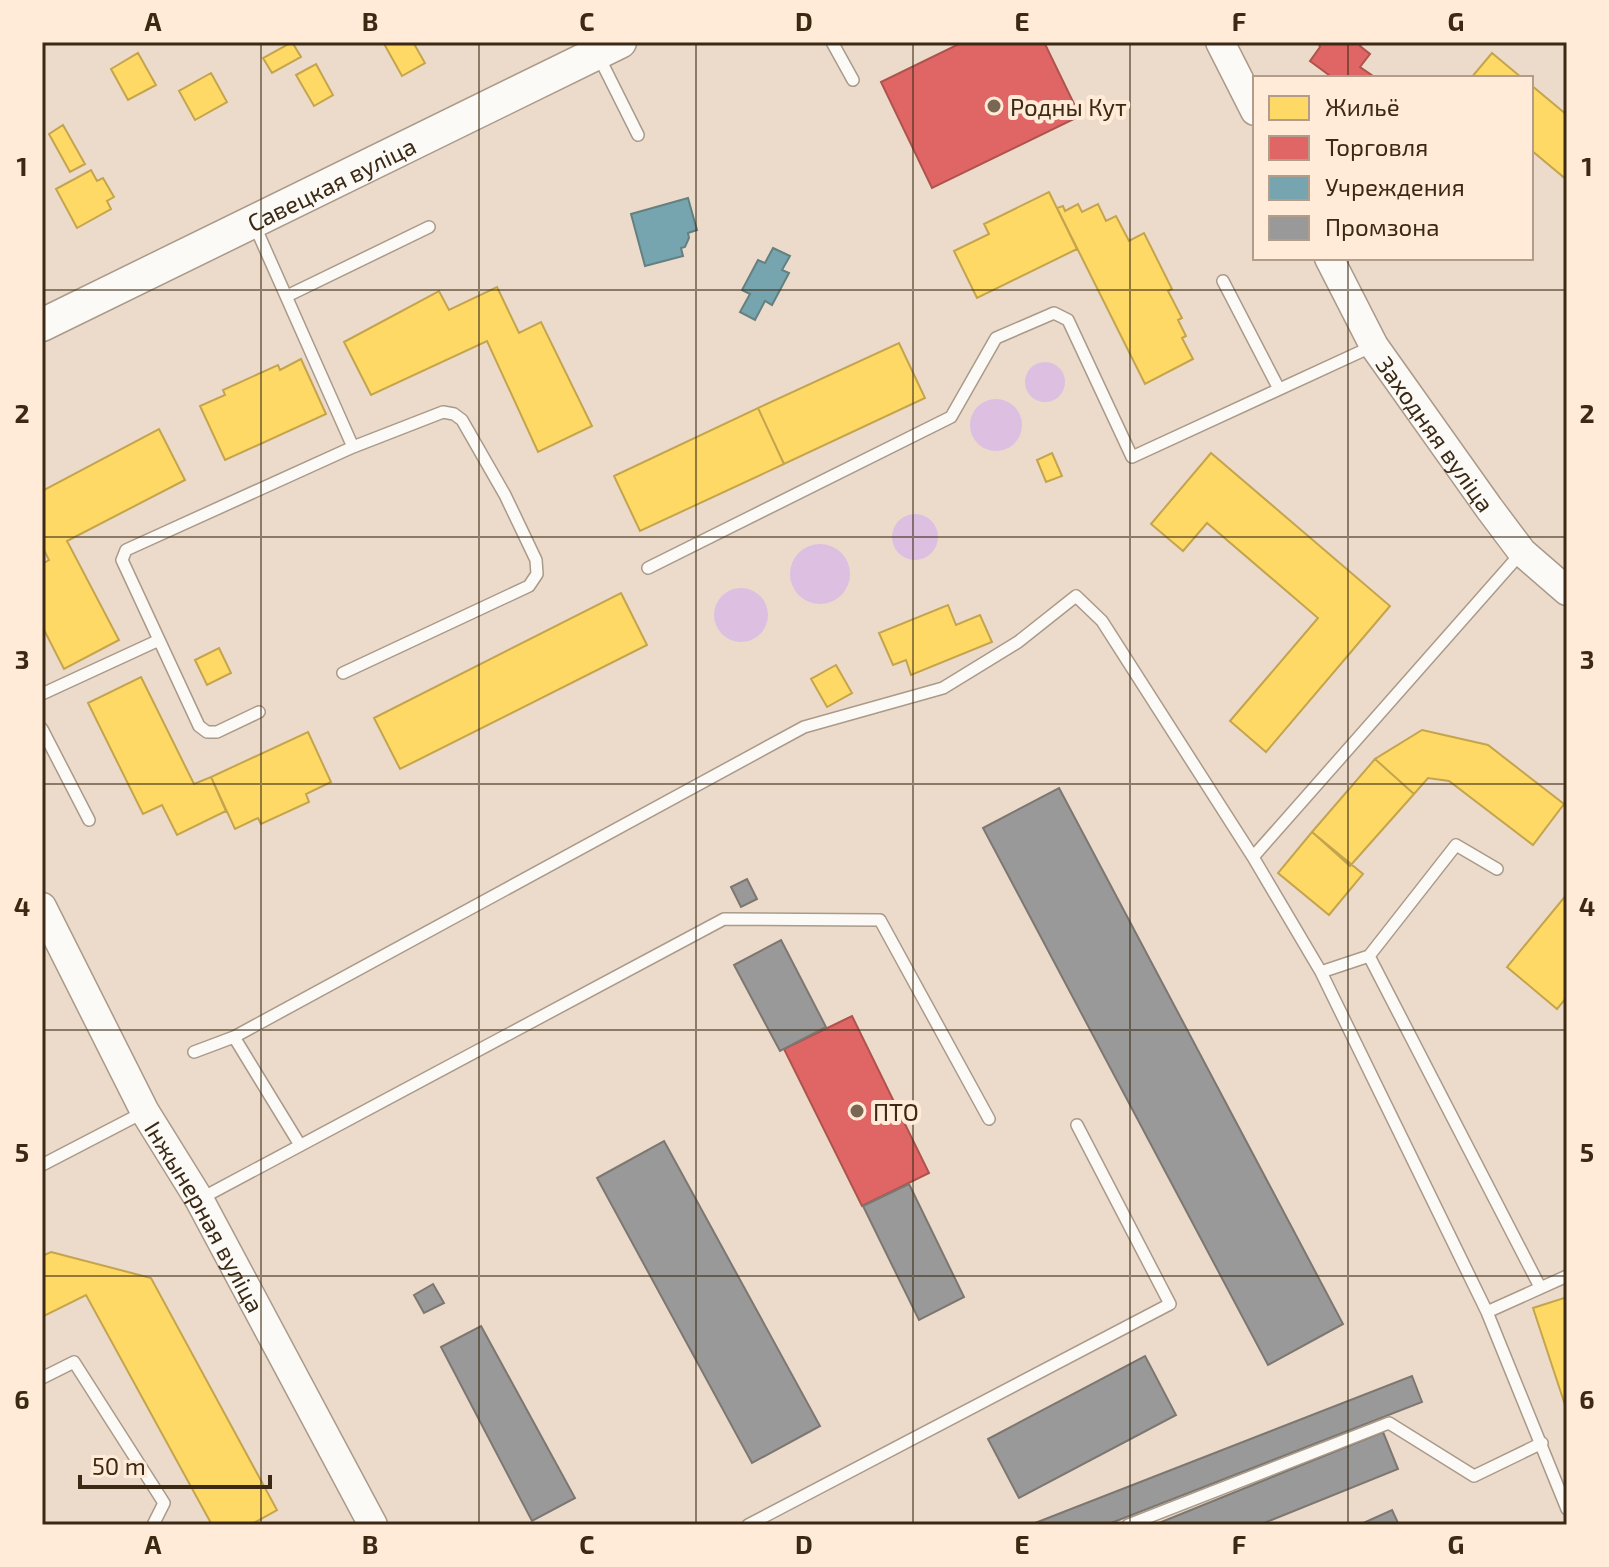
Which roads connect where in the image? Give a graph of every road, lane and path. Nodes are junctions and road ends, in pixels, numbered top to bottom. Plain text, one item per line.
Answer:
1 (832, 42) edge
2 (1220, 42) edge
3 (608, 48) edge
4 (853, 80) dead end
5 (1253, 107) edge
6 (638, 135) dead end
7 (252, 220) junction
8 (429, 227) dead end
9 (1330, 260) edge
10 (1223, 281) dead end
11 (287, 296) junction
12 (42, 325) edge
13 (1374, 346) junction
14 (1279, 389) junction
15 (353, 447) junction
16 (1522, 552) junction
17 (648, 568) dead end
18 (1567, 591) edge
19 (157, 641) junction
20 (343, 673) dead end
21 (42, 694) edge
22 (259, 712) dead end
23 (42, 729) edge
24 (89, 820) dead end
25 (1253, 857) junction
26 (1497, 869) dead end
27 (42, 907) edge
28 (1369, 956) junction
29 (1321, 972) junction
30 (234, 1037) junction
31 (194, 1052) dead end
32 (145, 1112) junction
33 (989, 1119) dead end
34 (1077, 1125) dead end
35 (300, 1145) junction
36 (42, 1165) edge
37 (199, 1199) junction
38 (1567, 1276) edge
39 (1540, 1287) junction
40 (1487, 1312) junction
41 (42, 1378) edge
42 (1542, 1443) junction
43 (1567, 1509) edge
44 (370, 1524) edge
45 (153, 1525) edge
46 (748, 1525) edge
47 (1128, 1525) edge

1 - 4 lane
2 - 5 street
3 - 6 lane
3 - 7 main road, Савецкая вуліца
7 - 11 lane
7 - 12 main road, Савецкая вуліца
8 - 11 lane
9 - 13 street, Заходняя вуліца
10 - 14 lane
11 - 15 lane
13 - 14 lane
13 - 16 street, Заходняя вуліца
14 - 17 lane
15 - 19 lane
15 - 20 lane
16 - 18 street, Заходняя вуліца
16 - 25 lane
19 - 21 lane
19 - 22 lane
23 - 24 lane
25 - 29 lane
25 - 30 lane
26 - 28 lane
27 - 32 street, Інжынерная вуліца
28 - 29 lane
28 - 39 lane
29 - 40 lane
30 - 31 lane
30 - 35 lane
32 - 36 lane
32 - 37 street, Інжынерная вуліца
33 - 35 lane
34 - 46 lane
35 - 37 lane
37 - 44 street, Інжынерная вуліца
38 - 39 lane
39 - 40 lane
40 - 42 lane
41 - 45 lane
42 - 43 lane
42 - 47 lane

